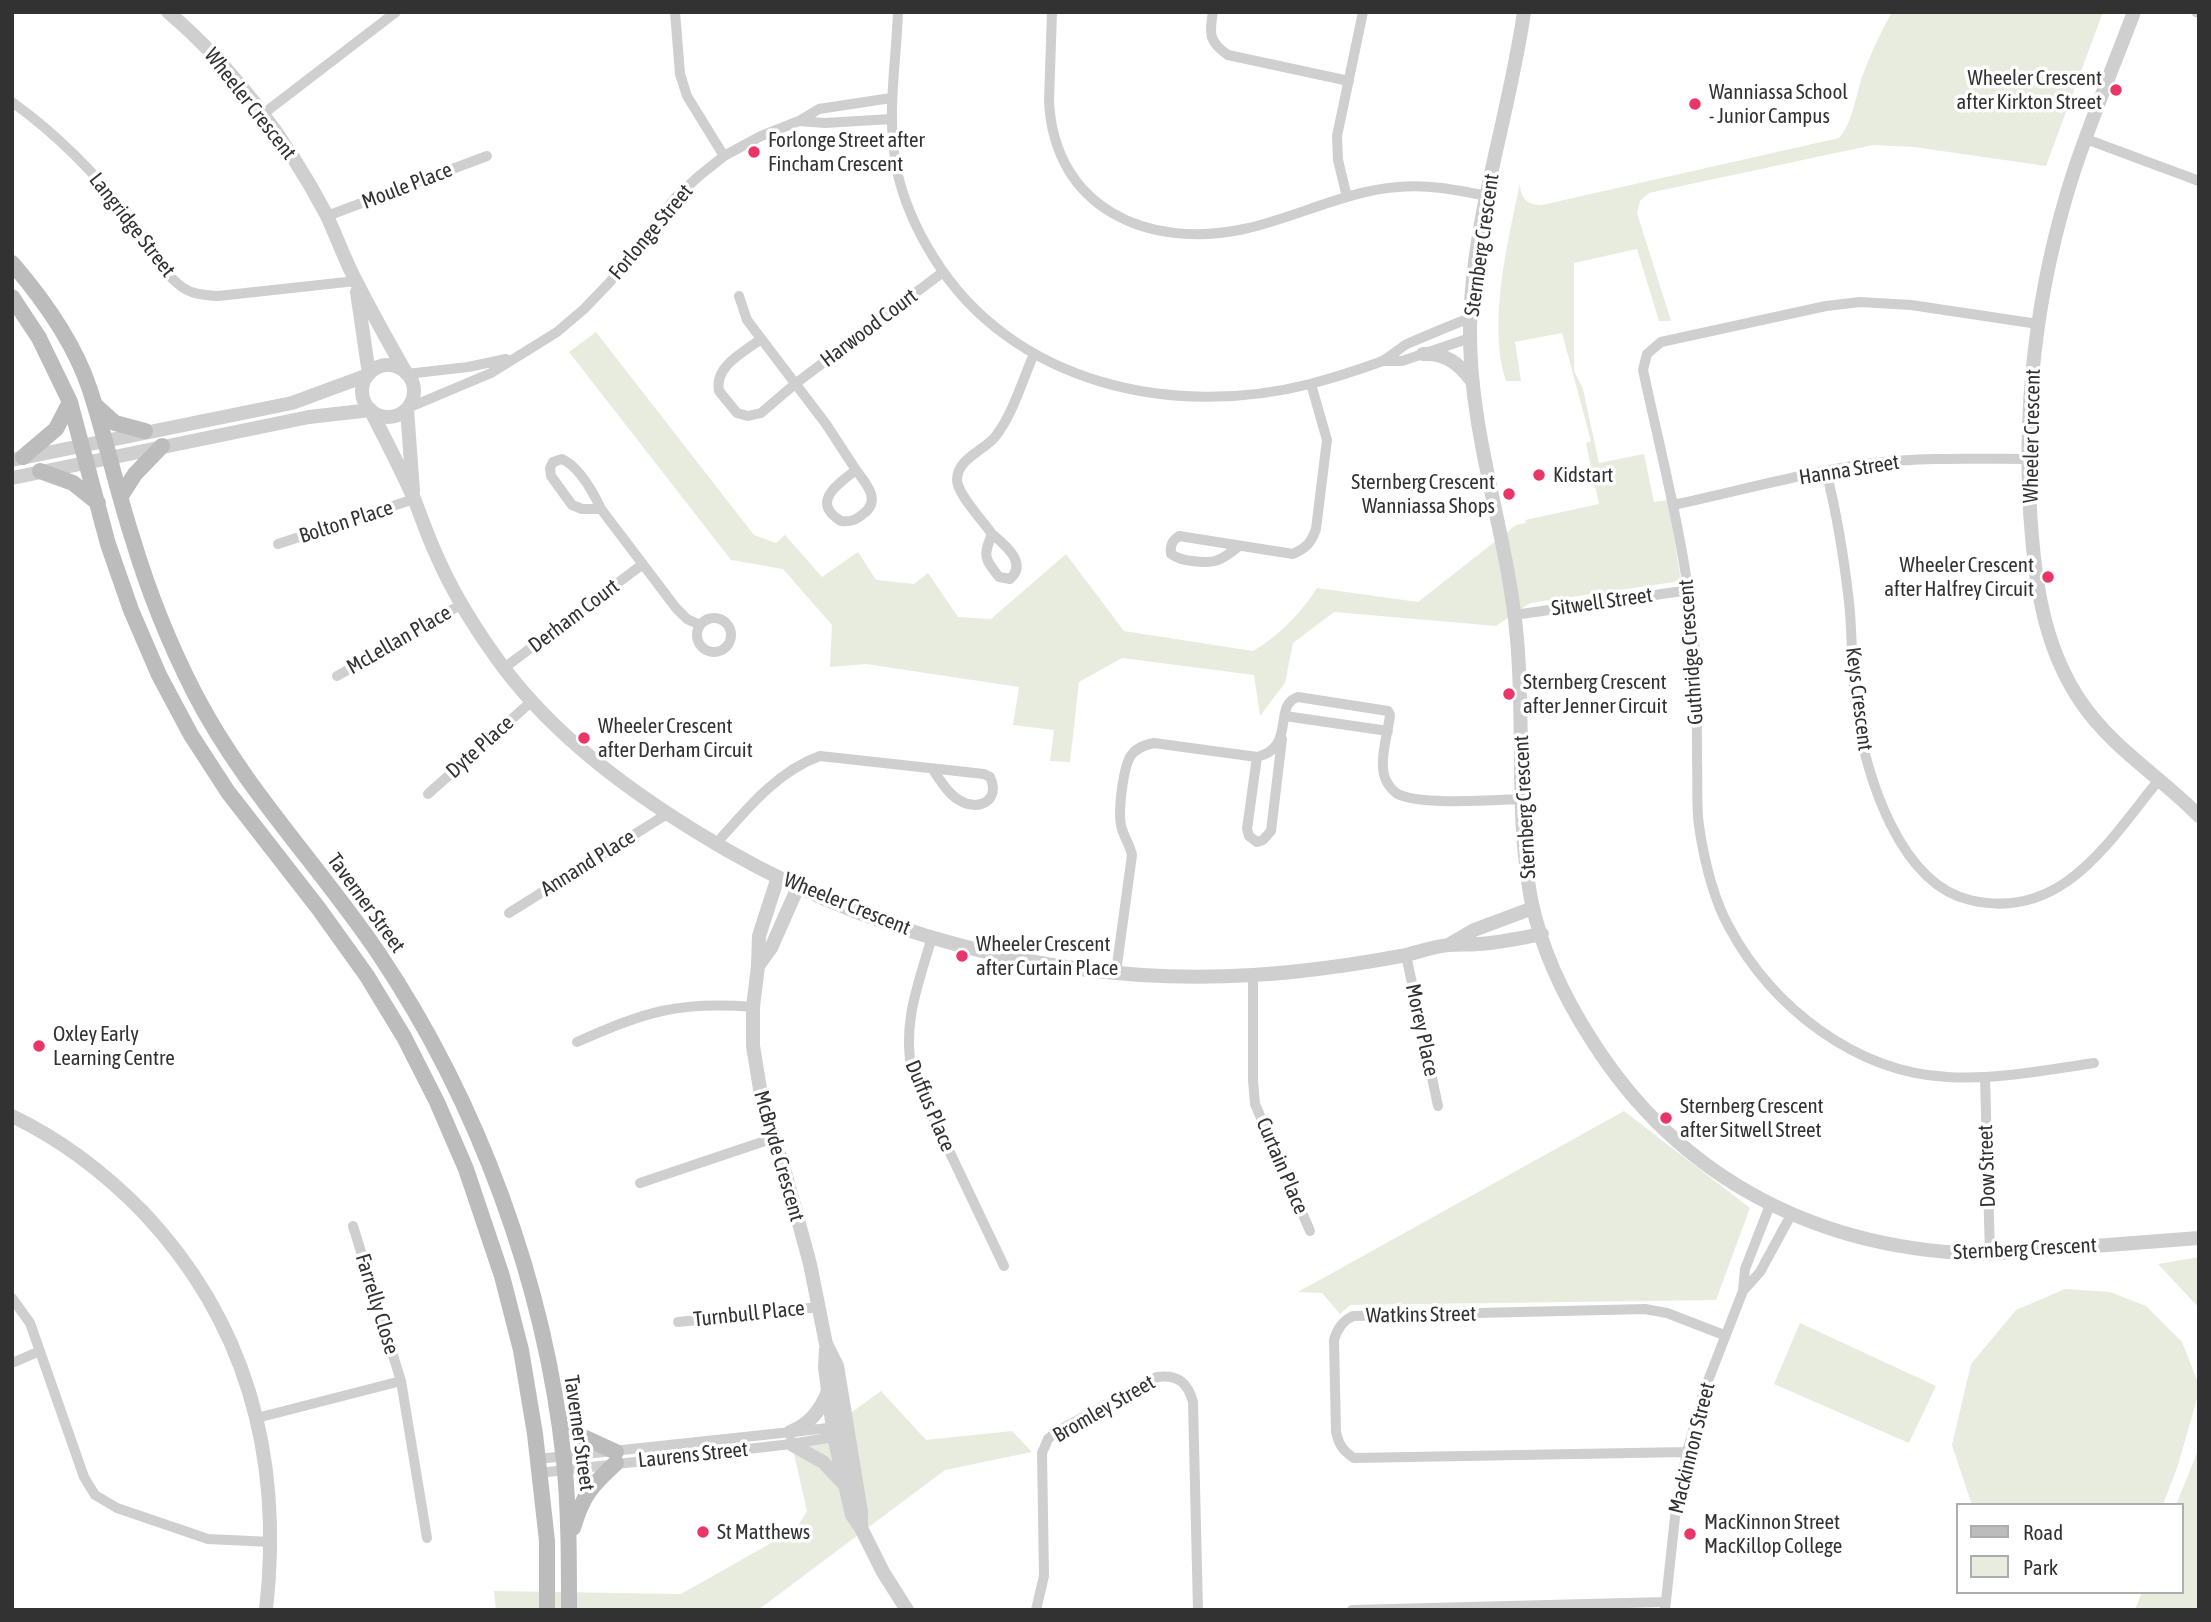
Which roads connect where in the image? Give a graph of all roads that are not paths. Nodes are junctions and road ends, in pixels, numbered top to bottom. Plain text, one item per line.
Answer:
1 (396, 12) edge
2 (676, 12) edge
3 (898, 12) edge
4 (1052, 12) edge
5 (1213, 12) edge
6 (1363, 12) edge
7 (1524, 12) edge
8 (2134, 12) edge
9 (173, 14) edge
10 (1349, 81) junction
11 (891, 98) junction
12 (12, 102) edge
13 (263, 114) junction
14 (891, 119) junction
15 (799, 121) junction
16 (2086, 139) junction
17 (487, 156) dead end
18 (724, 156) junction
19 (2199, 181) edge
20 (1487, 196) junction
21 (1347, 197) junction
22 (327, 216) junction
23 (12, 263) edge
24 (943, 272) junction
25 (356, 281) junction
26 (739, 296) dead end
27 (12, 297) edge
28 (1471, 317) junction
29 (2038, 324) junction
30 (1470, 338) junction
31 (761, 339) junction
32 (1034, 354) junction
33 (1423, 354) junction
34 (512, 358) junction
35 (1384, 360) junction
36 (406, 373) junction
37 (369, 374) junction
38 (1472, 381) junction
39 (795, 384) junction
40 (1311, 384) junction
41 (70, 402) junction
42 (94, 405) junction
43 (408, 408) junction
44 (371, 411) junction
45 (145, 432) junction
46 (104, 440) junction
47 (81, 445) junction
48 (162, 446) junction
49 (109, 457) junction
50 (18, 458) edge
51 (2028, 459) junction
52 (86, 462) junction
53 (856, 470) junction
54 (40, 471) junction
55 (1826, 471) junction
56 (12, 478) edge
57 (121, 496) junction
58 (414, 499) junction
59 (99, 503) junction
60 (1673, 505) junction
61 (601, 509) junction
62 (992, 534) dead end
63 (278, 544) dead end
64 (1238, 547) junction
65 (643, 564) junction
66 (1689, 590) junction
67 (462, 604) junction
68 (1514, 615) junction
69 (700, 625) dead end
70 (504, 668) junction
71 (337, 676) dead end
72 (531, 701) junction
73 (1285, 716) junction
74 (1388, 731) junction
75 (1283, 733) junction
76 (1257, 757) junction
77 (933, 770) junction
78 (2158, 781) junction
79 (428, 794) dead end
80 (1521, 799) junction
81 (667, 814) junction
82 (2199, 816) edge
83 (716, 844) junction
84 (778, 877) junction
85 (798, 887) junction
86 (1534, 908) junction
87 (509, 913) dead end
88 (1542, 934) junction
89 (932, 937) junction
90 (1448, 945) junction
91 (1406, 955) junction
92 (758, 966) junction
93 (1116, 972) junction
94 (1252, 975) junction
95 (753, 1007) junction
96 (577, 1042) dead end
97 (2094, 1063) dead end
98 (1985, 1078) junction
99 (1438, 1106) dead end
100 (12, 1116) edge
101 (774, 1138) junction
102 (640, 1183) dead end
103 (1770, 1205) junction
104 (1791, 1215) junction
105 (353, 1226) dead end
106 (1310, 1231) dead end
107 (2199, 1238) edge
108 (1990, 1254) junction
109 (1003, 1266) dead end
110 (1743, 1291) junction
111 (12, 1298) edge
112 (819, 1307) junction
113 (678, 1322) dead end
114 (1724, 1335) junction
115 (827, 1344) junction
116 (40, 1351) junction
117 (12, 1363) edge
118 (401, 1381) junction
119 (828, 1388) junction
120 (558, 1415) junction
121 (257, 1418) junction
122 (840, 1432) junction
123 (790, 1438) junction
124 (1687, 1452) junction
125 (616, 1457) junction
126 (564, 1464) junction
127 (539, 1466) junction
128 (845, 1485) junction
129 (858, 1519) junction
130 (427, 1538) dead end
131 (569, 1540) junction
132 (271, 1542) junction
133 (1665, 1606) edge
134 (266, 1610) edge
135 (547, 1610) edge
136 (569, 1610) edge
137 (907, 1610) edge
138 (1035, 1610) edge
139 (1198, 1610) edge
140 (1352, 1610) edge

1 - 13 street
2 - 18 street
3 - 11 street
4 - 21 street
5 - 10 street
6 - 10 street
7 - 20 street, Sternberg Crescent
8 - 16 street, Wheeler Crescent
9 - 13 street, Wheeler Crescent
10 - 21 street
11 - 14 street
11 - 15 street, Forlonge Street
12 - 25 street, Langridge Street
13 - 22 street, Wheeler Crescent
14 - 15 street, Forlonge Street
14 - 24 street
15 - 18 street, Forlonge Street
16 - 19 street
16 - 29 street, Wheeler Crescent
17 - 22 street, Moule Place
18 - 34 street, Forlonge Street
20 - 21 street
20 - 28 street, Sternberg Crescent
22 - 25 street, Wheeler Crescent
23 - 42 main road, Taverner Street
24 - 32 street
24 - 39 street, Harwood Court
25 - 36 street, Wheeler Crescent
25 - 37 street, Wheeler Crescent
26 - 31 street
27 - 41 main road, Taverner Street
28 - 30 street, Sternberg Crescent
28 - 35 street
29 - 51 street, Wheeler Crescent
29 - 60 street, Guthridge Crescent
30 - 33 street
30 - 38 street, Sternberg Crescent
31 - 39 street
31 - 39 street, Harwood Court
32 - 40 street
32 - 62 street
33 - 35 street
33 - 38 street
34 - 36 street, Forlonge Street
34 - 43 street, Forlonge Street
35 - 40 street
36 - 37 street
36 - 43 street
37 - 44 street
37 - 45 street
38 - 68 street, Sternberg Crescent
39 - 53 street
40 - 64 street
41 - 47 main road, Taverner Street
41 - 50 main road
42 - 45 main road
42 - 46 main road, Taverner Street
43 - 44 street
43 - 58 street, Wheeler Crescent
44 - 48 street
44 - 58 street, Wheeler Crescent
45 - 46 street
46 - 47 street
46 - 49 main road, Taverner Street
47 - 50 street
47 - 52 main road, Taverner Street
48 - 49 street
48 - 57 main road
49 - 52 street
49 - 57 main road, Taverner Street
51 - 55 street, Hanna Street
51 - 78 street, Wheeler Crescent
52 - 54 street
52 - 59 main road, Taverner Street
53 - 53 street
54 - 56 street
54 - 59 main road
55 - 60 street, Hanna Street
55 - 78 street, Keys Crescent
57 - 120 main road, Taverner Street
58 - 63 street, Bolton Place
58 - 67 street, Wheeler Crescent
59 - 127 main road, Taverner Street
60 - 66 street, Guthridge Crescent
61 - 61 street
61 - 65 street
64 - 64 street
65 - 69 street
65 - 70 street, Derham Court
66 - 68 street, Sitwell Street
66 - 98 street, Guthridge Crescent
67 - 70 street, Wheeler Crescent
67 - 71 street, McLellan Place
68 - 80 street, Sternberg Crescent
70 - 72 street, Wheeler Crescent
72 - 79 street, Dyte Place
72 - 81 street, Wheeler Crescent
73 - 74 street
73 - 74 street
73 - 75 street
74 - 80 street
75 - 76 street
75 - 76 street
76 - 93 street
77 - 77 street
77 - 83 street
78 - 82 street, Wheeler Crescent
80 - 86 street, Sternberg Crescent
81 - 83 street, Wheeler Crescent
81 - 87 street, Annand Place
83 - 84 street, Wheeler Crescent
84 - 85 street, Wheeler Crescent
84 - 92 street, McBryde Crescent
85 - 89 street, Wheeler Crescent
85 - 92 street, McBryde Crescent
86 - 88 street, Sternberg Crescent
86 - 90 street, Wheeler Crescent
88 - 90 street, Wheeler Crescent
88 - 103 street, Sternberg Crescent
89 - 93 street, Wheeler Crescent
89 - 109 street, Duffus Place
90 - 91 street, Wheeler Crescent
91 - 94 street, Wheeler Crescent
91 - 99 street, Morey Place
92 - 95 street, McBryde Crescent
93 - 94 street, Wheeler Crescent
94 - 106 street, Curtain Place
95 - 96 street
95 - 101 street, McBryde Crescent
97 - 98 street, Guthridge Crescent
98 - 108 street, Dow Street
100 - 121 street
101 - 102 street
101 - 112 street, McBryde Crescent
103 - 104 street, Sternberg Crescent
103 - 110 street, Mackinnon Street
104 - 108 street, Sternberg Crescent
104 - 110 street, Mackinnon Street
105 - 118 street, Farrelly Close
107 - 108 street, Sternberg Crescent
110 - 114 street, Mackinnon Street
111 - 116 street
112 - 113 street, Turnbull Place
112 - 115 street, McBryde Crescent
114 - 124 street, Mackinnon Street
114 - 124 street, Watkins Street
115 - 119 street, McBryde Crescent
115 - 122 street, McBryde Crescent
116 - 117 street
116 - 132 street
118 - 121 street, Farrelly Close
118 - 130 street, Farrelly Close
119 - 122 street, McBryde Crescent
119 - 123 street
120 - 125 main road
120 - 126 main road, Taverner Street
121 - 132 street
122 - 123 street, Laurens Street
122 - 128 street, McBryde Crescent
122 - 129 street, McBryde Crescent
123 - 125 street, Laurens Street
123 - 128 street
124 - 133 street, Mackinnon Street
125 - 126 street, Laurens Street
125 - 131 main road
126 - 127 street, Laurens Street
126 - 131 main road, Taverner Street
127 - 135 main road, Taverner Street
128 - 129 street, McBryde Crescent
129 - 137 street, McBryde Crescent
131 - 136 main road, Taverner Street
132 - 134 street
133 - 140 street
138 - 139 street, Bromley Street

